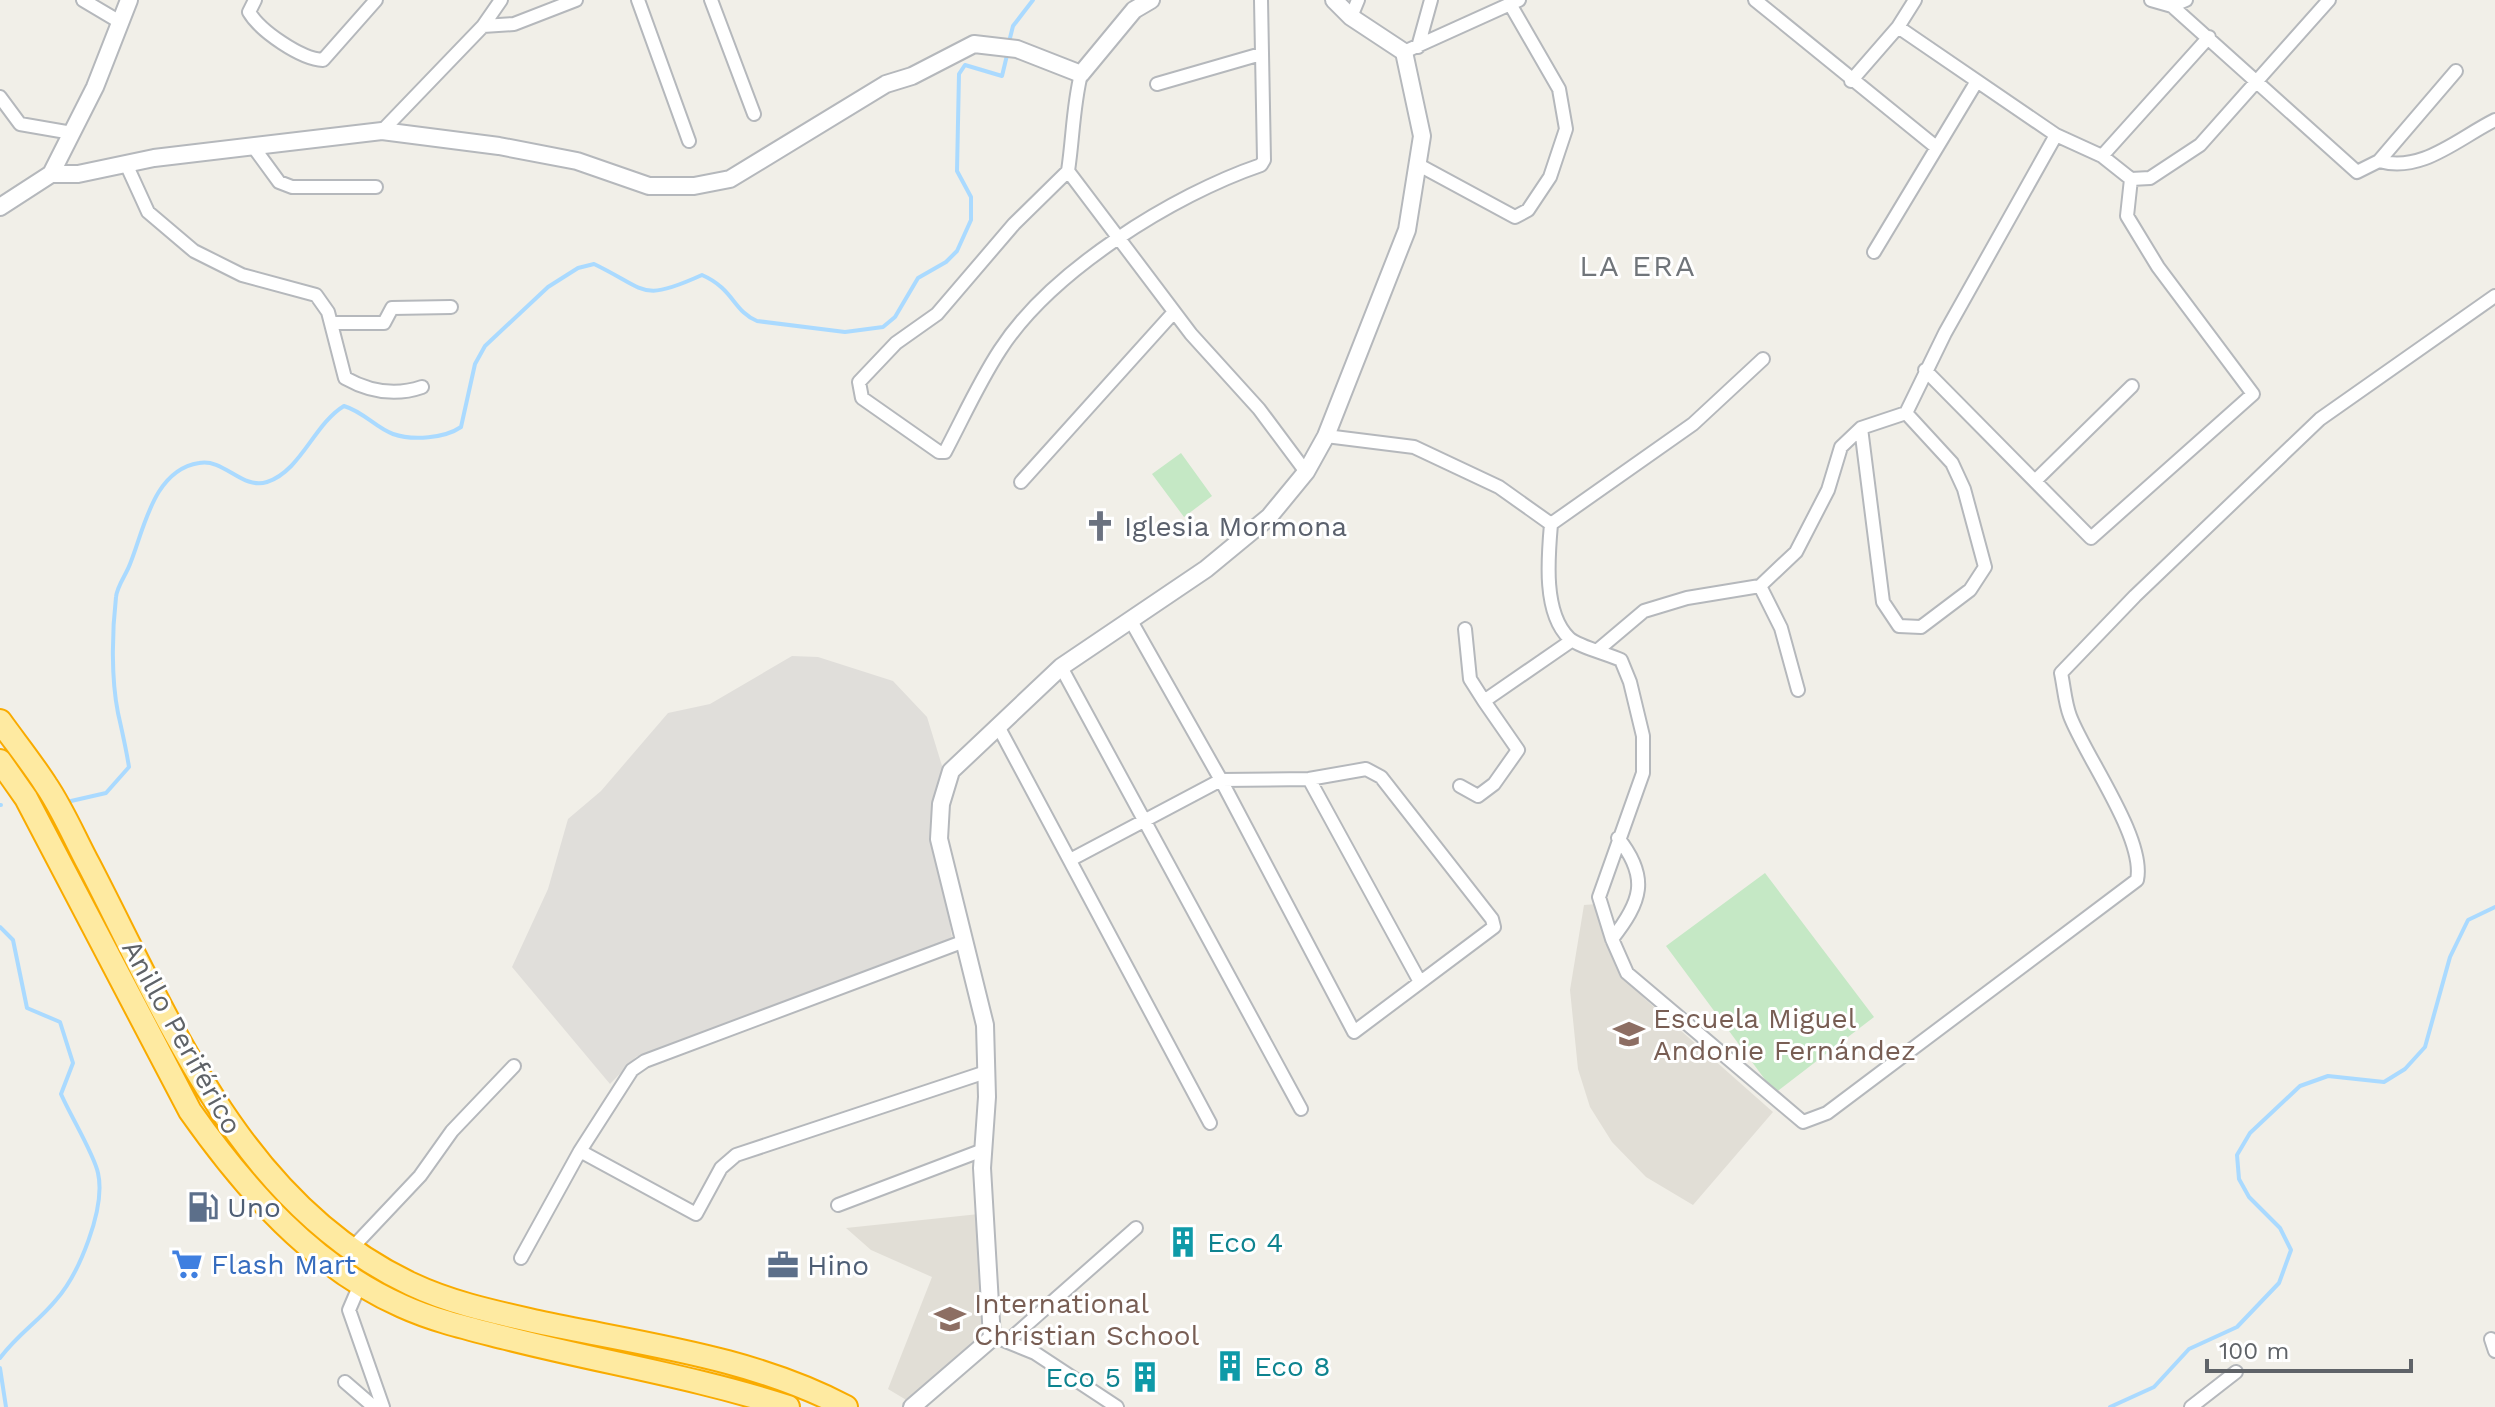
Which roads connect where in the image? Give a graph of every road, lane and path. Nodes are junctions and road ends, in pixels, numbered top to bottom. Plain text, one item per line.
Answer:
1 (83, 0) edge
2 (129, 0) edge
3 (255, 0) edge
4 (376, 0) edge
5 (501, 0) edge
6 (576, 0) edge
7 (638, 0) edge
8 (711, 0) edge
9 (1151, 0) edge
10 (1261, 0) edge
11 (1334, 0) edge
12 (1358, 0) edge
13 (1431, 0) edge
14 (1755, 0) edge
15 (1915, 0) edge
16 (2151, 0) edge
17 (2186, 0) edge
18 (2329, 0) edge
19 (1514, 2) edge
20 (2172, 6) junction
21 (1351, 17) junction
22 (120, 22) junction
23 (483, 26) junction
24 (1898, 27) junction
25 (2209, 37) junction
26 (1411, 49) junction
27 (1261, 54) junction
28 (2456, 71) dead end
29 (1081, 74) junction
30 (2258, 80) junction
31 (1851, 81) junction
32 (1977, 81) junction
33 (1157, 84) dead end
34 (0, 97) edge
35 (754, 114) dead end
36 (2495, 120) edge
37 (382, 131) junction
38 (72, 133) junction
39 (2056, 135) junction
40 (689, 141) dead end
41 (252, 145) junction
42 (1936, 147) junction
43 (2102, 156) junction
44 (2379, 161) junction
45 (1417, 164) junction
46 (127, 166) junction
47 (1068, 171) junction
48 (51, 174) junction
49 (2131, 179) junction
50 (376, 187) dead end
51 (0, 207) edge
52 (1119, 238) junction
53 (1874, 252) dead end
54 (2495, 296) edge
55 (451, 307) dead end
56 (1174, 312) junction
57 (331, 323) junction
58 (1763, 359) dead end
59 (1925, 370) junction
60 (2132, 386) dead end
61 (422, 387) dead end
62 (1906, 413) junction
63 (1861, 428) junction
64 (1326, 436) junction
65 (1306, 472) junction
66 (2035, 481) junction
67 (1021, 482) dead end
68 (1551, 524) junction
69 (1760, 586) junction
70 (1131, 621) junction
71 (1465, 629) dead end
72 (1571, 641) junction
73 (1599, 649) junction
74 (1061, 667) junction
75 (1798, 690) dead end
76 (1484, 701) junction
77 (0, 721) edge
78 (999, 728) junction
79 (0, 761) edge
80 (1309, 779) junction
81 (1221, 780) junction
82 (1460, 786) dead end
83 (1144, 822) junction
84 (1618, 838) junction
85 (1070, 860) junction
86 (1612, 939) junction
87 (962, 942) junction
88 (1420, 982) junction
89 (514, 1066) dead end
90 (986, 1072) junction
91 (1301, 1109) dead end
92 (1210, 1123) dead end
93 (983, 1150) junction
94 (580, 1151) junction
95 (838, 1205) dead end
96 (1136, 1228) dead end
97 (352, 1248) junction
98 (521, 1258) dead end
99 (361, 1282) junction
100 (1000, 1340) junction
101 (2236, 1372) dead end
102 (345, 1382) dead end
103 (914, 1406) edge
104 (374, 1407) edge
105 (383, 1407) edge
106 (788, 1407) edge
107 (846, 1407) edge
108 (1117, 1407) edge
109 (2192, 1407) edge

1 - 22 street
2 - 22 street
3 - 4 street
5 - 23 street
6 - 23 street
7 - 40 street
8 - 35 street
9 - 29 street
10 - 27 street
11 - 21 street
12 - 21 street
13 - 26 street
14 - 31 street
15 - 24 street
16 - 20 street
17 - 20 street
18 - 30 street
19 - 26 street
19 - 45 street
20 - 25 street
21 - 26 street
22 - 38 street
23 - 37 street
24 - 31 street
24 - 32 street
25 - 30 street
25 - 43 street
26 - 45 street
27 - 33 street
27 - 52 street
28 - 44 street
29 - 37 street
29 - 47 street
30 - 44 street
30 - 49 street
31 - 42 street
32 - 39 street
32 - 42 street
34 - 38 street
36 - 44 street
37 - 41 street
38 - 48 street
39 - 43 street
39 - 59 street
41 - 46 street
41 - 50 street
42 - 53 street
43 - 49 street
45 - 64 street
46 - 48 street
46 - 57 street
47 - 52 street
47 - 52 street
48 - 51 street
49 - 66 street
52 - 56 street
54 - 86 street
55 - 57 street
56 - 65 street
56 - 67 street
57 - 61 street
58 - 68 street
59 - 62 street
59 - 66 street
60 - 66 street
62 - 63 street
62 - 63 street
63 - 69 street
64 - 65 street
64 - 68 street
65 - 70 street
68 - 72 street
69 - 73 street
69 - 75 street
70 - 74 street
70 - 81 street
71 - 76 street
72 - 73 street
72 - 76 street
73 - 84 street
74 - 78 street
74 - 83 street
76 - 82 street
77 - 97 highway, Anillo Periférico
78 - 85 street
78 - 87 street
79 - 99 highway, Anillo Periférico
80 - 81 street
80 - 88 street
80 - 88 street
81 - 83 street
81 - 88 street
83 - 85 street
83 - 91 street
84 - 86 street
84 - 86 street
85 - 92 street
87 - 90 street
87 - 94 street
89 - 97 street
90 - 93 street
90 - 94 street
93 - 95 street
93 - 100 street
94 - 98 street
96 - 100 street
97 - 107 highway, Anillo Periférico
99 - 105 street
99 - 106 highway, Anillo Periférico
100 - 103 street
100 - 108 street
101 - 109 street
102 - 104 street

